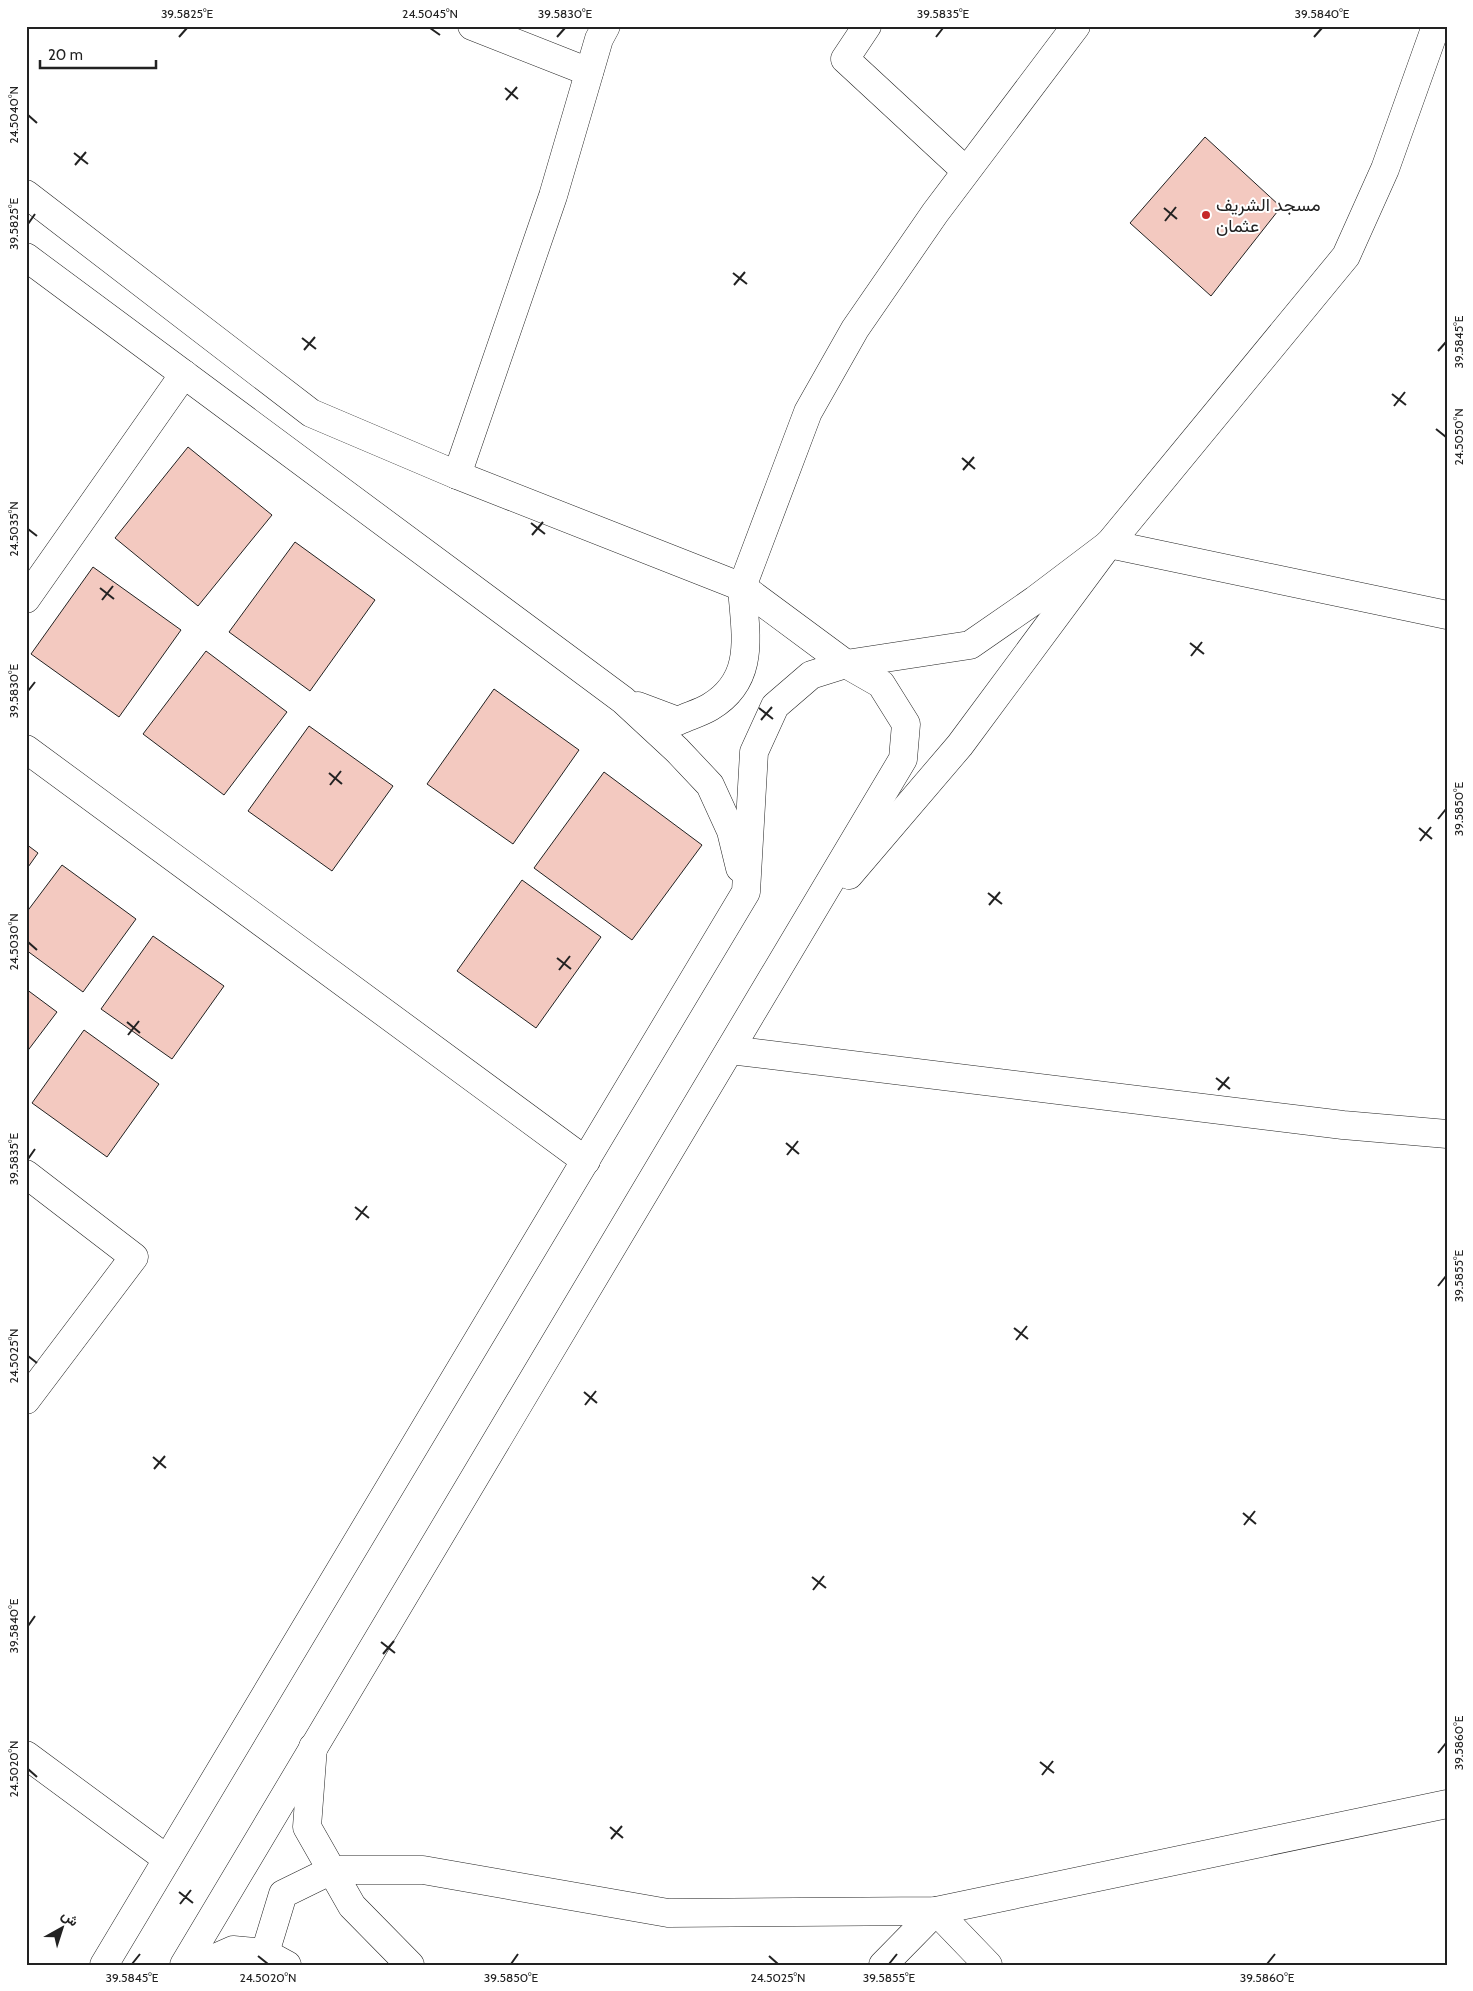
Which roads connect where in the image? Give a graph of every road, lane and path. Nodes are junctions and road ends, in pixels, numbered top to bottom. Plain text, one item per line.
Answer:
1 (472, 26) edge
2 (606, 26) edge
3 (867, 26) edge
4 (1076, 26) edge
5 (1436, 26) edge
6 (589, 72) junction
7 (966, 172) junction
8 (26, 194) edge
9 (26, 257) edge
10 (184, 374) junction
11 (457, 475) junction
12 (1109, 544) junction
13 (742, 587) junction
14 (26, 599) edge
15 (1447, 615) edge
16 (846, 664) junction
17 (623, 700) junction
18 (26, 749) edge
19 (746, 892) junction
20 (798, 934) junction
21 (730, 1050) junction
22 (1447, 1134) edge
23 (586, 1161) junction
24 (26, 1174) edge
25 (26, 1400) edge
26 (313, 1747) junction
27 (26, 1755) edge
28 (1447, 1804) edge
29 (167, 1859) junction
30 (332, 1870) junction
31 (936, 1911) junction
32 (276, 1959) edge
33 (104, 1965) edge
34 (184, 1965) edge
35 (199, 1965) edge
36 (410, 1965) edge
37 (883, 1965) edge
38 (988, 1965) edge

1 - 6 main road
2 - 6 main road
3 - 7 main road
4 - 7 main road
5 - 12 main road
6 - 11 main road
7 - 13 main road
8 - 11 main road
9 - 10 main road
10 - 14 main road
10 - 17 main road
11 - 13 main road
12 - 15 main road
12 - 16 main road
12 - 20 main road
13 - 16 main road
13 - 17 main road
16 - 19 main road
16 - 20 main road
17 - 19 main road
18 - 23 main road
19 - 23 main road
20 - 21 main road
21 - 22 main road
21 - 26 main road
23 - 29 main road
24 - 25 main road
26 - 30 main road
26 - 34 main road
27 - 29 main road
28 - 31 main road
29 - 33 main road
30 - 31 main road
30 - 32 main road
30 - 36 main road
31 - 37 main road
31 - 38 main road
32 - 35 main road

